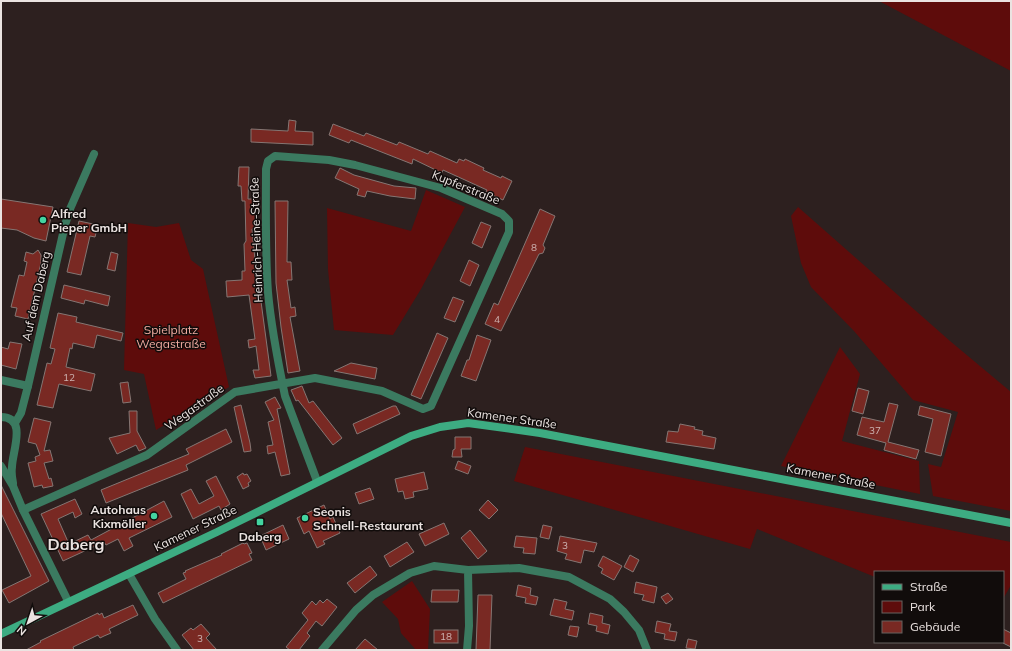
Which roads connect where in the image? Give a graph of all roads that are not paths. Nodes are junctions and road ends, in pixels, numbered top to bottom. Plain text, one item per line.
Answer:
1 (94, 154) dead end
2 (268, 160) joint
3 (1, 380) edge
4 (282, 383) junction
5 (28, 386) junction
6 (434, 402) joint
7 (1, 417) edge
8 (15, 422) junction
9 (1, 466) edge
10 (317, 481) junction
11 (13, 486) junction
12 (23, 510) junction
13 (1011, 523) edge
14 (468, 570) junction
15 (129, 574) junction
16 (68, 601) junction
17 (1, 634) edge
18 (177, 650) edge
19 (322, 650) edge
20 (467, 650) edge
21 (648, 650) edge

1 - 5 street, Auf dem Daberg
2 - 4 street, Heinrich-Heine-Straße
2 - 6 street, Kupferstraße
3 - 5 street
4 - 6 street, Wegastraße
4 - 10 street, Heinrich-Heine-Straße
4 - 12 street, Wegastraße
5 - 8 street, Auf dem Daberg
7 - 8 street
8 - 11 street, Auf dem Daberg
9 - 11 street, Auf dem Daberg
10 - 13 main road, Kamener Straße
10 - 15 main road, Kamener Straße
11 - 12 street, Auf dem Daberg
12 - 16 street, Auf dem Daberg
14 - 19 street
14 - 20 street
14 - 21 street
15 - 16 main road, Kamener Straße
15 - 18 street
16 - 17 main road, Kamener Straße

